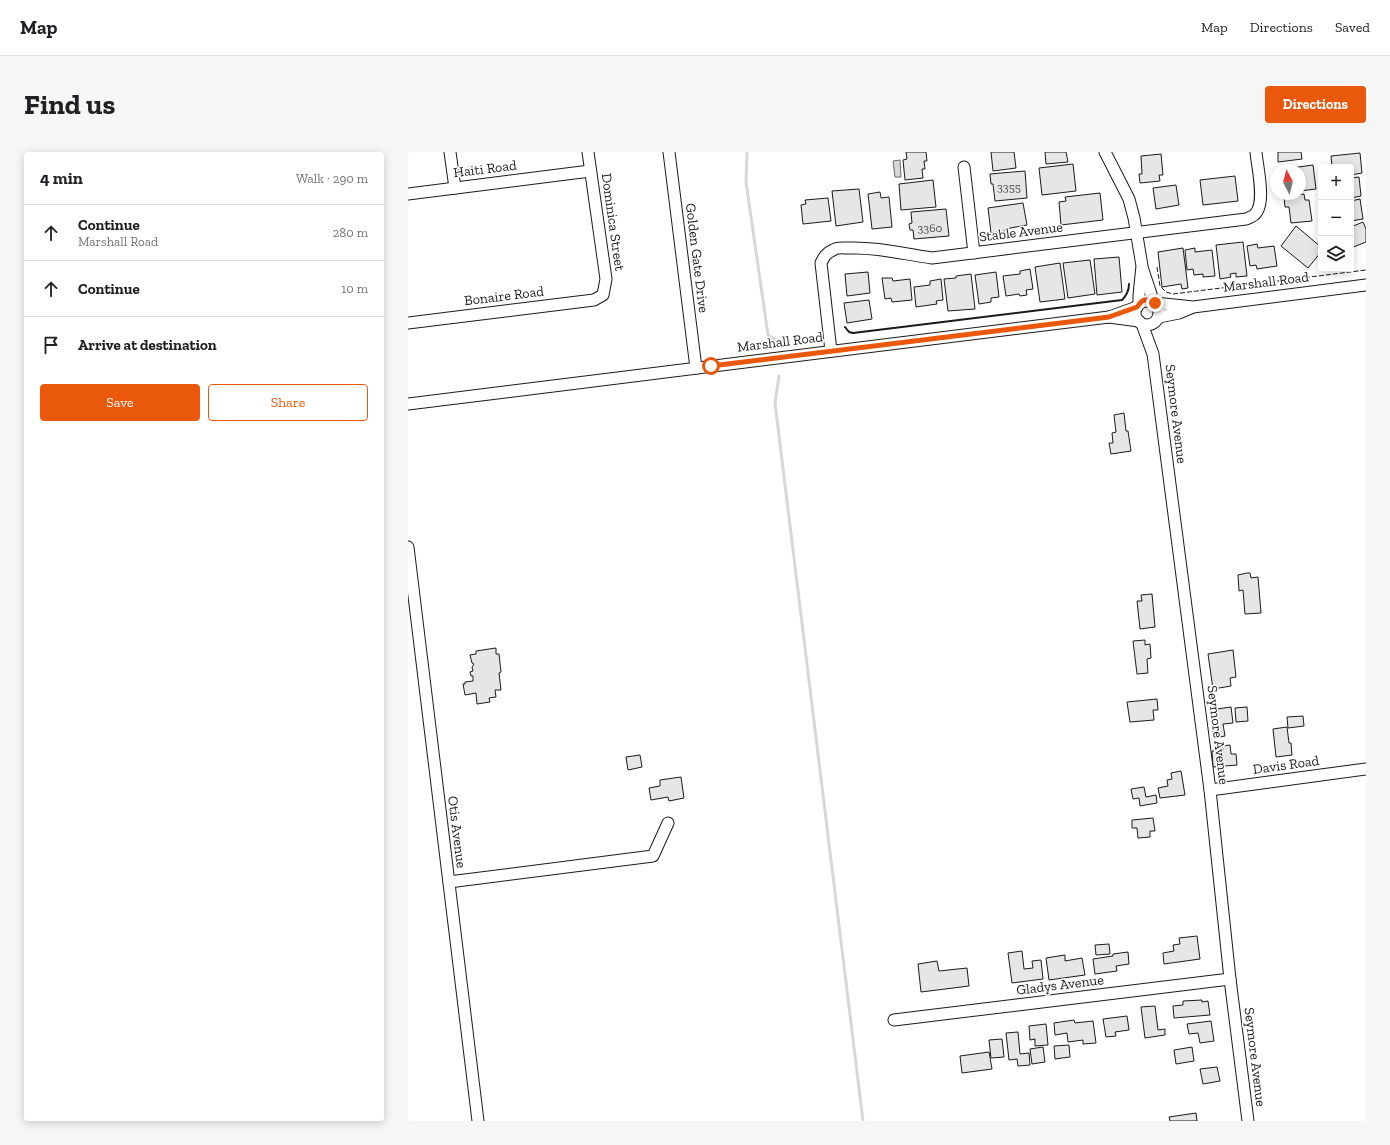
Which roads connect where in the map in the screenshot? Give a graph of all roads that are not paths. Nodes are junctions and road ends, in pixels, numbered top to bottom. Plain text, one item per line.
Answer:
1 (450, 152) edge
2 (588, 152) edge
3 (669, 152) edge
4 (1105, 152) edge
5 (1256, 152) edge
6 (964, 167) dead end
7 (590, 171) junction
8 (455, 188) junction
9 (408, 194) edge
10 (1137, 233) junction
11 (974, 253) junction
12 (1142, 266) junction
13 (1366, 285) edge
14 (603, 296) joint
15 (1153, 302) junction
16 (1138, 305) junction
17 (1193, 307) junction
18 (1109, 317) junction
19 (1158, 319) junction
20 (1140, 322) junction
21 (408, 323) edge
22 (831, 351) junction
23 (1153, 354) junction
24 (696, 368) junction
25 (408, 404) edge
26 (408, 547) edge
27 (1366, 769) edge
28 (1210, 790) junction
29 (668, 823) dead end
30 (448, 882) junction
31 (1230, 979) junction
32 (894, 1020) dead end
33 (478, 1121) edge
34 (1248, 1121) edge

1 - 8 street
2 - 7 street, Dominica Street
3 - 24 street, Golden Gate Drive
4 - 10 street
5 - 10 street, Stable Avenue
6 - 11 street
7 - 8 street, Haiti Road
7 - 14 street, Dominica Street
8 - 9 street, Haiti Road
10 - 11 street, Stable Avenue
10 - 12 street
11 - 22 street, Stable Avenue
12 - 15 street
12 - 16 street
13 - 17 street, Marshall Road
14 - 21 street, Bonaire Road
15 - 16 street
15 - 17 street, Marshall Road
15 - 19 street
16 - 18 street, Marshall Road
16 - 20 street
17 - 19 street, Marshall Road
18 - 20 street, Marshall Road
18 - 22 street, Marshall Road
19 - 20 street
19 - 23 street, Seymore Avenue
20 - 23 street, Seymore Avenue
22 - 24 street, Marshall Road
23 - 28 street, Seymore Avenue
24 - 25 street, Marshall Road
26 - 30 street, Otis Avenue
27 - 28 street, Davis Road
28 - 31 street, Seymore Avenue
29 - 30 street
30 - 33 street, Otis Avenue
31 - 32 street, Gladys Avenue
31 - 34 street, Seymore Avenue

